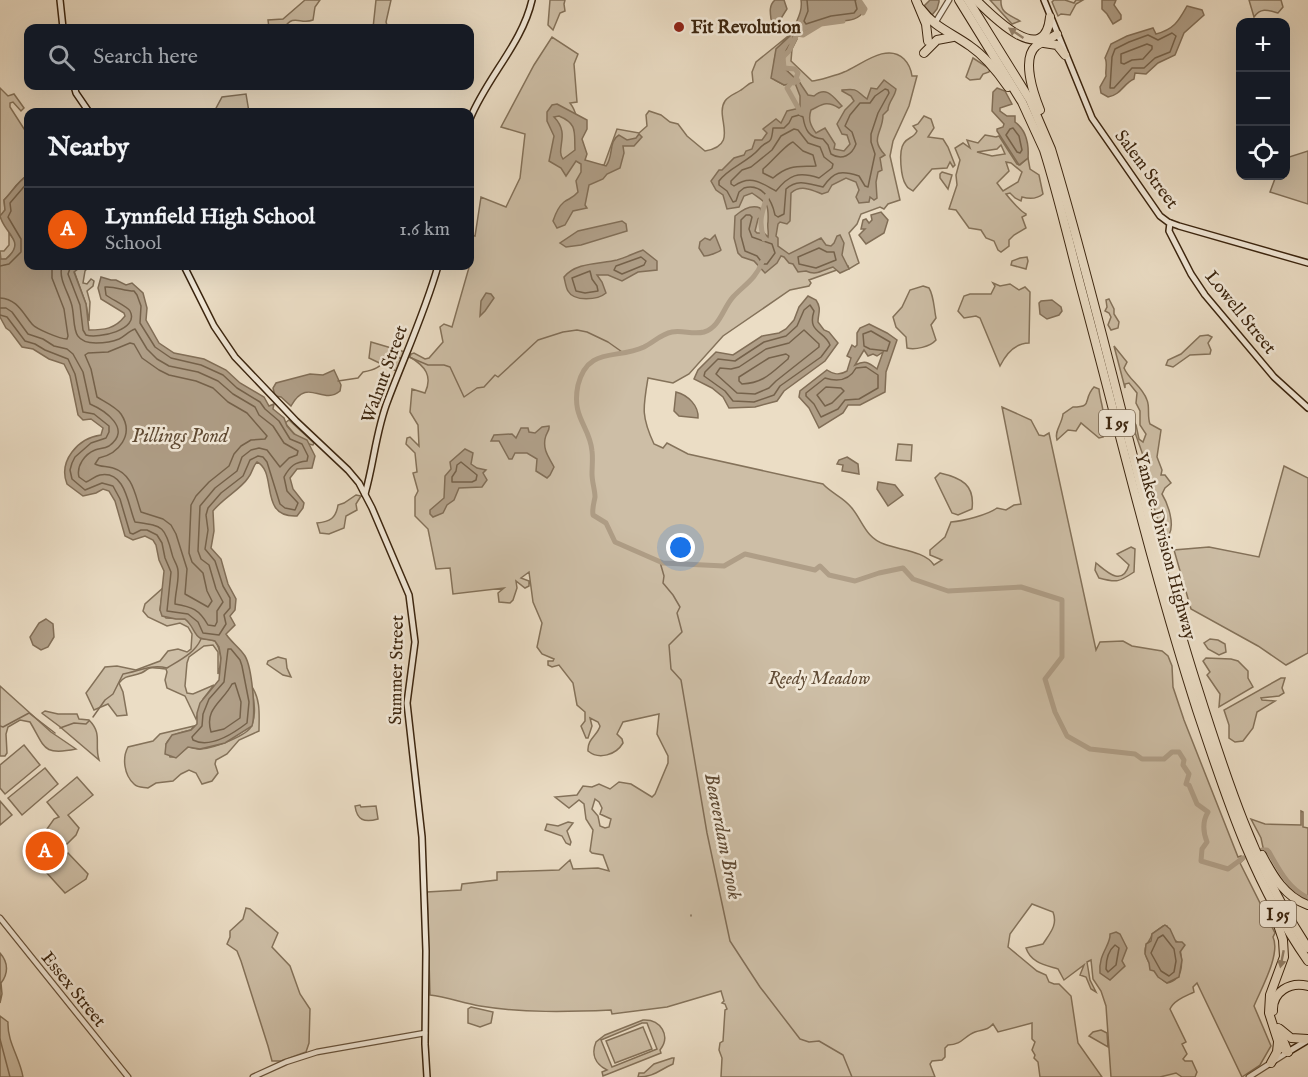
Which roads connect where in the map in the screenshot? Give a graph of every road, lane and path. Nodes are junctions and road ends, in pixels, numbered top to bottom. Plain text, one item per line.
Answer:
1 (60, 0) edge
2 (532, 0) edge
3 (916, 0) edge
4 (949, 0) edge
5 (963, 0) edge
6 (976, 0) edge
7 (1044, 0) edge
8 (921, 9) junction
9 (1050, 17) junction
10 (63, 24) edge
11 (934, 24) junction
12 (1057, 34) junction
13 (960, 39) junction
14 (928, 41) dead end
15 (1040, 41) junction
16 (924, 53) dead end
17 (1065, 55) junction
18 (75, 90) edge
19 (86, 108) edge
20 (474, 110) edge
21 (1039, 138) junction
22 (1051, 149) junction
23 (1170, 223) junction
24 (1308, 263) edge
25 (186, 270) edge
26 (437, 270) edge
27 (1308, 408) edge
28 (365, 494) junction
29 (1234, 798) junction
30 (1253, 865) junction
31 (1308, 905) edge
32 (0, 918) edge
33 (1308, 948) edge
34 (1308, 962) edge
35 (1308, 986) edge
36 (1278, 1027) junction
37 (425, 1033) junction
38 (1308, 1040) edge
39 (1278, 1041) junction
40 (1288, 1052) junction
41 (1271, 1063) junction
42 (128, 1077) edge
43 (254, 1077) edge
44 (427, 1077) edge
45 (1249, 1077) edge

1 - 10 main road
2 - 20 main road
3 - 8 highway
4 - 11 street
5 - 21 highway, Yankee Division Highway / I 95
5 - 22 highway, Yankee Division Highway / I 95
15 -> 6 highway
7 - 9 main road, Salem Street
8 - 11 highway
8 - 14 highway
9 - 12 main road, Salem Street
9 - 15 highway
11 - 13 highway
12 - 15 highway
12 - 17 main road, Salem Street
13 - 16 highway
13 - 21 highway
15 - 17 highway
15 - 22 highway
17 - 23 main road, Salem Street
18 - 19 main road
21 - 30 highway, Yankee Division Highway / I 95
22 - 29 highway, Yankee Division Highway / I 95
23 - 24 main road, Salem Street
23 - 27 main road, Lowell Street
25 - 28 main road, Summer Street
26 - 28 main road, Walnut Street
28 - 37 main road, Summer Street
29 - 31 highway
29 - 33 highway, Yankee Division Highway / I 95
30 - 34 highway, Yankee Division Highway / I 95
30 -> 39 highway
32 - 42 street, Essex Street
35 - 36 highway
36 - 38 highway
36 - 40 highway
37 - 43 street
37 - 44 main road, Summer Street
38 - 40 main road
39 - 40 highway
39 - 41 highway
40 - 41 street
41 - 45 street

